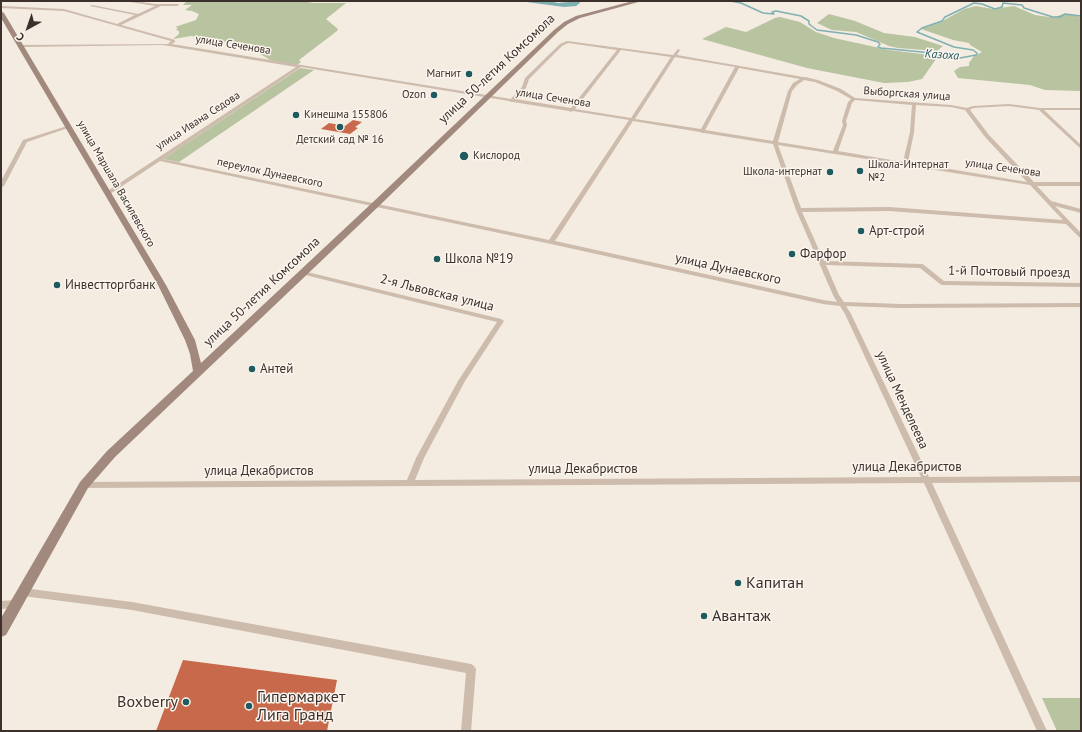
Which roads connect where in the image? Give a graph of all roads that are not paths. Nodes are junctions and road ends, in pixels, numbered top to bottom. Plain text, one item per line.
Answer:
1 (126, 1) edge
2 (639, 1) edge
3 (161, 5) junction
4 (178, 5) dead end
5 (92, 6) dead end
6 (1, 7) edge
7 (1, 13) edge
8 (139, 16) junction
9 (117, 26) junction
10 (168, 45) junction
11 (21, 46) junction
12 (620, 49) junction
13 (678, 50) dead end
14 (675, 56) junction
15 (300, 66) junction
16 (737, 67) junction
17 (805, 78) junction
18 (486, 97) junction
19 (854, 99) junction
20 (511, 101) junction
21 (914, 104) junction
22 (967, 109) junction
23 (1040, 109) junction
24 (1081, 109) edge
25 (571, 111) junction
26 (632, 121) junction
27 (69, 127) junction
28 (702, 132) junction
29 (775, 144) junction
30 (1081, 148) edge
31 (835, 153) junction
32 (161, 160) dead end
33 (904, 164) junction
34 (1032, 184) junction
35 (1081, 184) edge
36 (1, 186) edge
37 (108, 193) junction
38 (1049, 202) junction
39 (375, 205) junction
40 (1061, 208) dead end
41 (799, 210) junction
42 (1081, 210) edge
43 (1067, 222) junction
44 (1081, 227) edge
45 (1081, 236) edge
46 (552, 242) junction
47 (822, 263) junction
48 (303, 273) junction
49 (1081, 285) edge
50 (842, 304) junction
51 (1081, 305) edge
52 (198, 372) junction
53 (926, 478) junction
54 (1081, 479) edge
55 (410, 482) junction
56 (84, 485) junction
57 (23, 592) junction
58 (16, 604) junction
59 (1, 605) edge
60 (1, 631) edge
61 (466, 731) edge
62 (1042, 731) edge

1 - 3 street
2 - 18 main road, улица 50-летия Комсомола
3 - 4 street
3 - 8 street
5 - 8 street
6 - 9 street
7 - 11 main road, улица Маршала Василевского
8 - 9 street
9 - 10 street
10 - 11 street, улица Сеченова
10 - 15 street, улица Сеченова
11 - 27 main road, улица Маршала Василевского
12 - 14 street, Выборгская улица
12 - 20 street, Выборгская улица
12 - 25 street
13 - 14 street
14 - 16 street, Выборгская улица
14 - 26 street
15 - 18 street, улица Сеченова
15 - 37 street, улица Ивана Седова
16 - 17 street, Выборгская улица
16 - 28 street
17 - 19 street, Выборгская улица
17 - 29 street
18 - 20 street, улица Сеченова
18 - 39 main road, улица 50-летия Комсомола
19 - 21 street, Выборгская улица
19 - 31 street
20 - 25 street, улица Сеченова
21 - 22 street, Выборгская улица
21 - 33 street
22 - 23 street, Выборгская улица
22 - 34 street
23 - 24 street, Выборгская улица
23 - 30 street
25 - 26 street, улица Сеченова
26 - 28 street, улица Сеченова
26 - 46 street
27 - 36 street
27 - 37 main road, улица Маршала Василевского
28 - 29 street, улица Сеченова
29 - 31 street, улица Сеченова
29 - 41 street, улица Менделеева
31 - 33 street, улица Сеченова
32 - 39 street, переулок Дунаевского
33 - 34 street, улица Сеченова
34 - 35 street, улица Сеченова
34 - 38 street
37 - 52 main road, улица Маршала Василевского
38 - 42 street
38 - 43 street
39 - 46 street, улица Дунаевского
39 - 48 main road, улица 50-летия Комсомола
40 - 44 street
41 - 43 street
41 - 47 street, улица Менделеева
43 - 45 street
46 - 50 street, улица Дунаевского
47 - 49 street, 1-й Почтовый проезд
47 - 50 street, улица Менделеева
48 - 52 main road, улица 50-летия Комсомола
48 - 55 street, 2-я Львовская улица
50 - 51 street, улица Дунаевского
50 - 53 street, улица Менделеева
52 - 56 main road, улица 50-летия Комсомола
53 - 54 street, улица Декабристов
53 - 55 street, улица Декабристов
53 - 62 street, улица Менделеева
55 - 56 street, улица Декабристов
56 - 57 main road, улица 50-летия Комсомола
57 - 58 main road, улица 50-летия Комсомола
57 - 61 street
58 - 59 street
58 - 60 main road, улица 50-летия Комсомола

